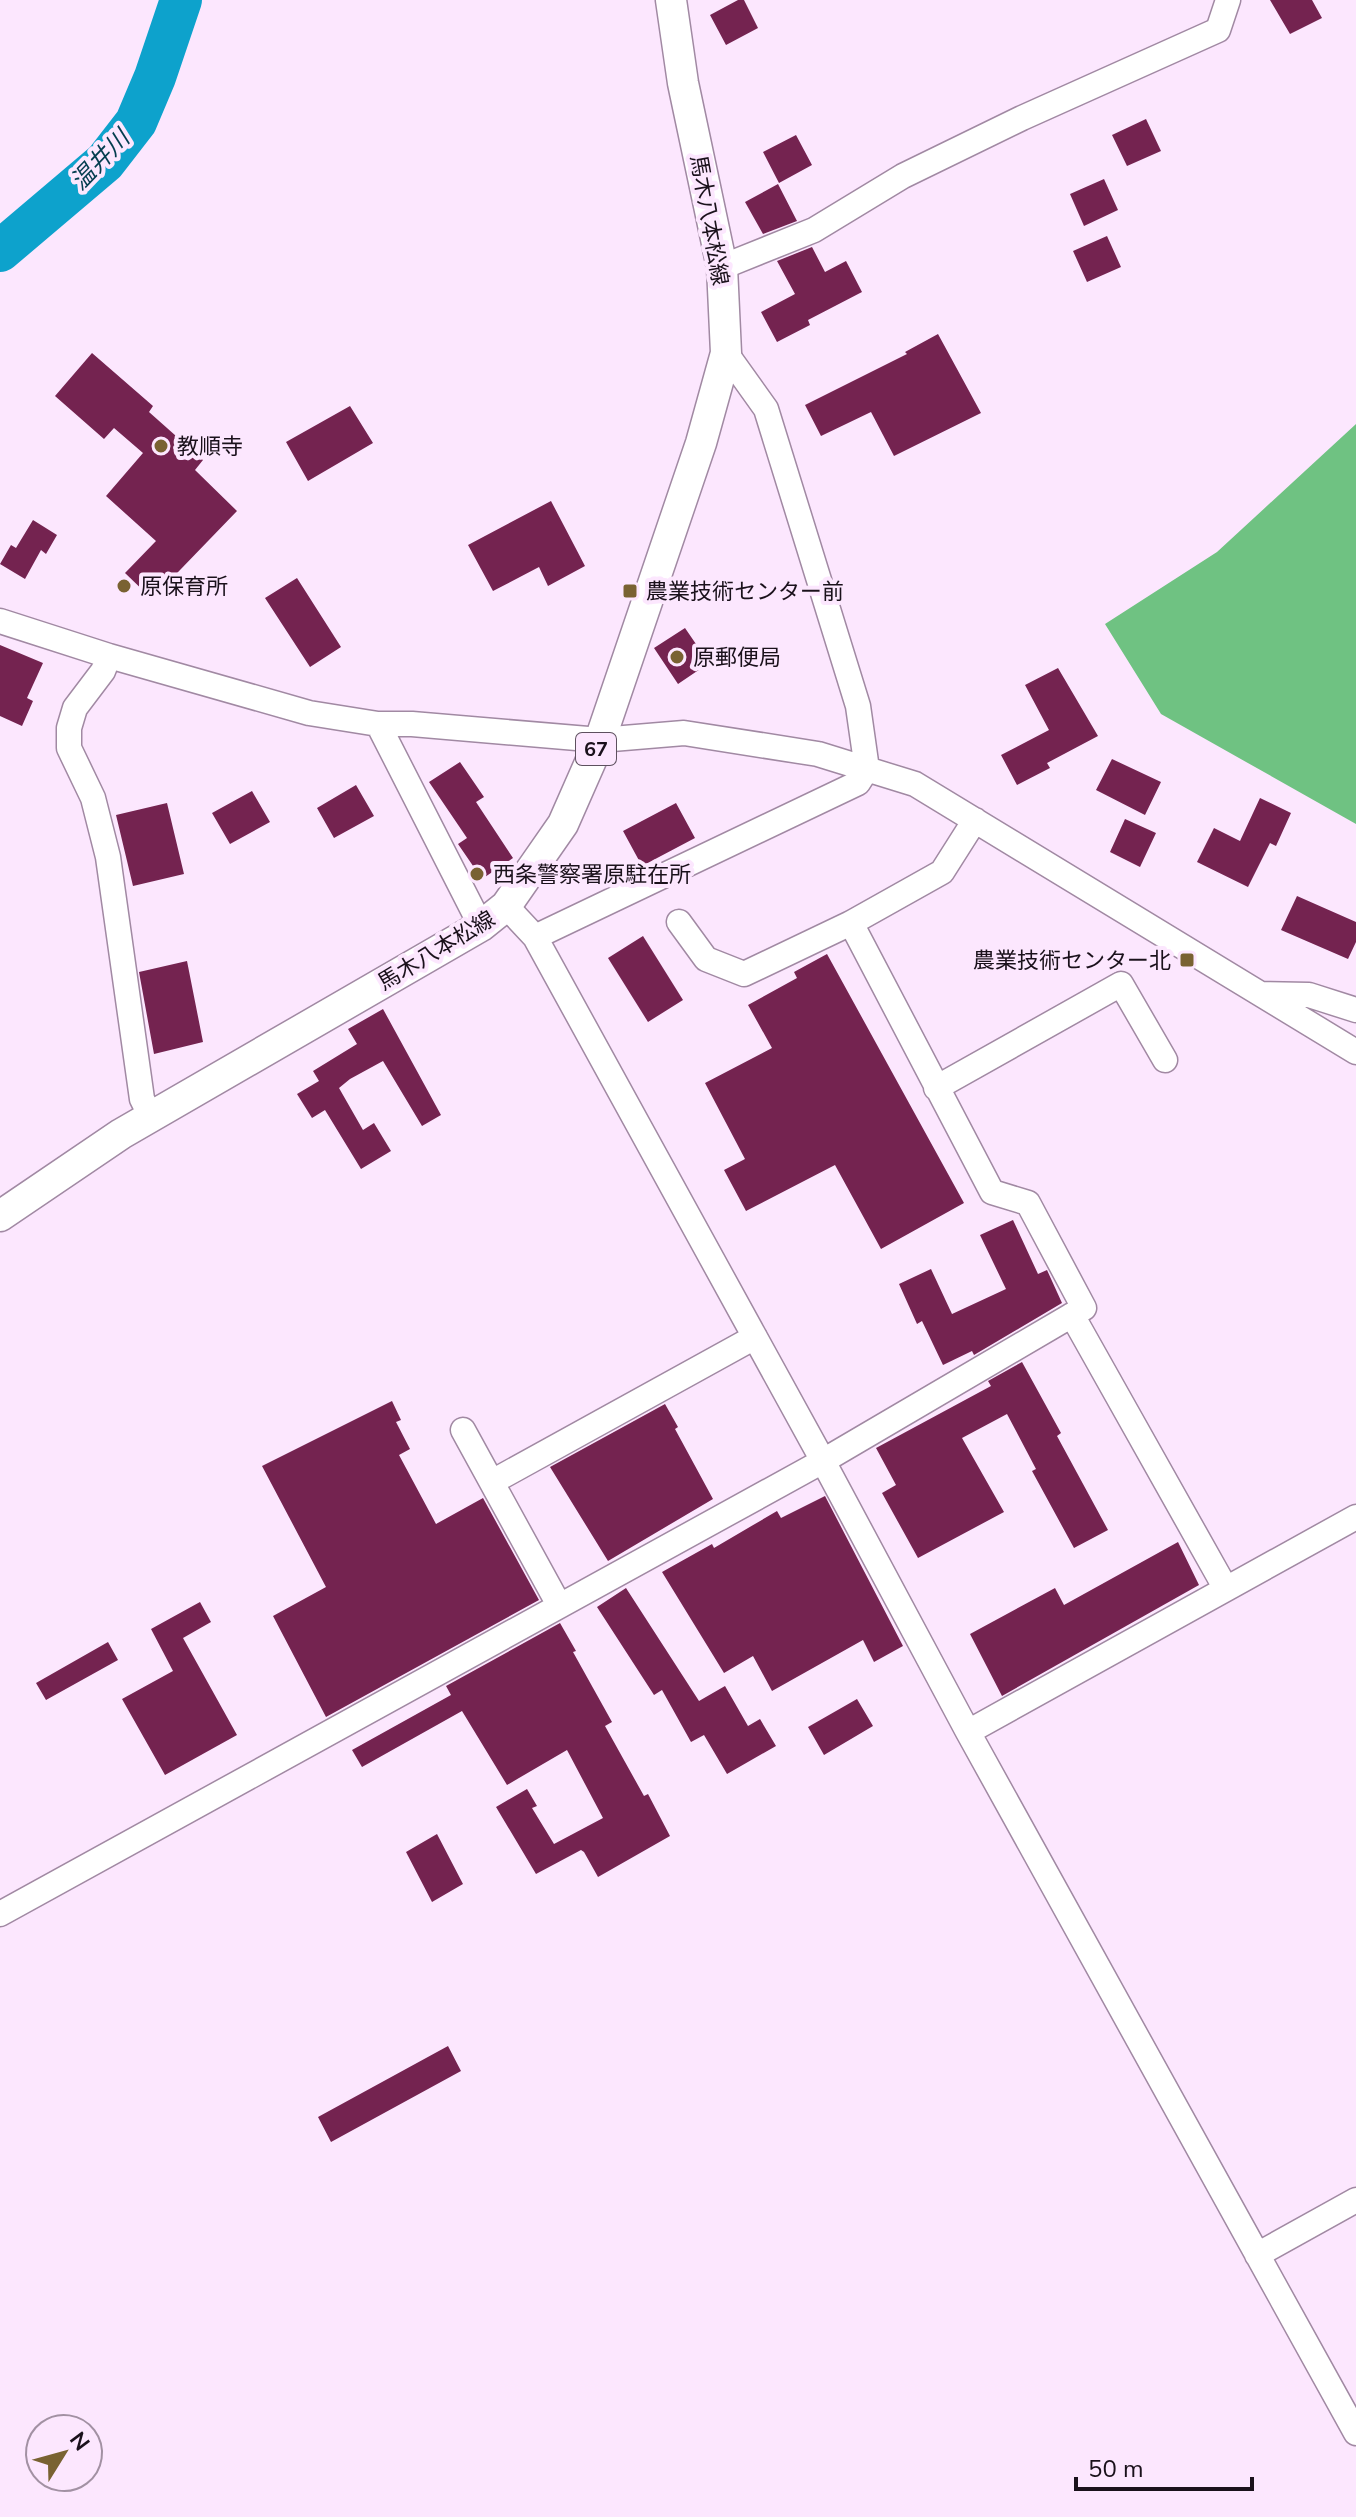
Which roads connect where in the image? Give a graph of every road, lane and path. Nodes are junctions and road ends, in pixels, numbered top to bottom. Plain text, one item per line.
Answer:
1 (671, 0) edge
2 (1228, 0) edge
3 (722, 267) junction
4 (726, 353) junction
5 (0, 621) edge
6 (109, 656) junction
7 (378, 724) junction
8 (600, 740) junction
9 (867, 769) junction
10 (975, 820) junction
11 (506, 906) junction
12 (679, 922) dead end
13 (851, 923) junction
14 (481, 926) junction
15 (535, 937) junction
16 (1260, 993) junction
17 (1356, 1010) edge
18 (1356, 1052) edge
19 (1165, 1060) dead end
20 (936, 1088) junction
21 (151, 1117) junction
22 (0, 1216) edge
23 (1072, 1315) junction
24 (755, 1337) junction
25 (463, 1430) dead end
26 (823, 1461) junction
27 (492, 1482) junction
28 (1356, 1517) edge
29 (1226, 1589) junction
30 (559, 1605) junction
31 (968, 1732) junction
32 (0, 1914) edge
33 (1356, 2200) edge
34 (1257, 2255) junction
35 (1356, 2433) edge

1 - 3 main road, 馬木八本松線 / 67
2 - 3 street
3 - 4 main road, 馬木八本松線 / 67
4 - 8 main road, 馬木八本松線 / 67
4 - 9 street
5 - 6 street
6 - 7 street
6 - 21 street
7 - 8 street
7 - 14 street
8 - 9 street
8 - 11 main road, 馬木八本松線 / 67
9 - 10 street
9 - 15 street
10 - 13 street
10 - 16 street
11 - 14 main road, 馬木八本松線 / 67
11 - 15 street
12 - 13 street
13 - 20 street
14 - 21 main road, 馬木八本松線 / 67
15 - 24 street
16 - 17 street
16 - 18 street
19 - 20 street
20 - 23 street
21 - 22 main road, 馬木八本松線 / 67
23 - 26 street
23 - 29 street
24 - 26 street
24 - 27 street
25 - 27 street
26 - 30 street
26 - 31 street
27 - 30 street
28 - 29 street
29 - 31 street
30 - 32 street
31 - 34 street
33 - 34 street
34 - 35 street

